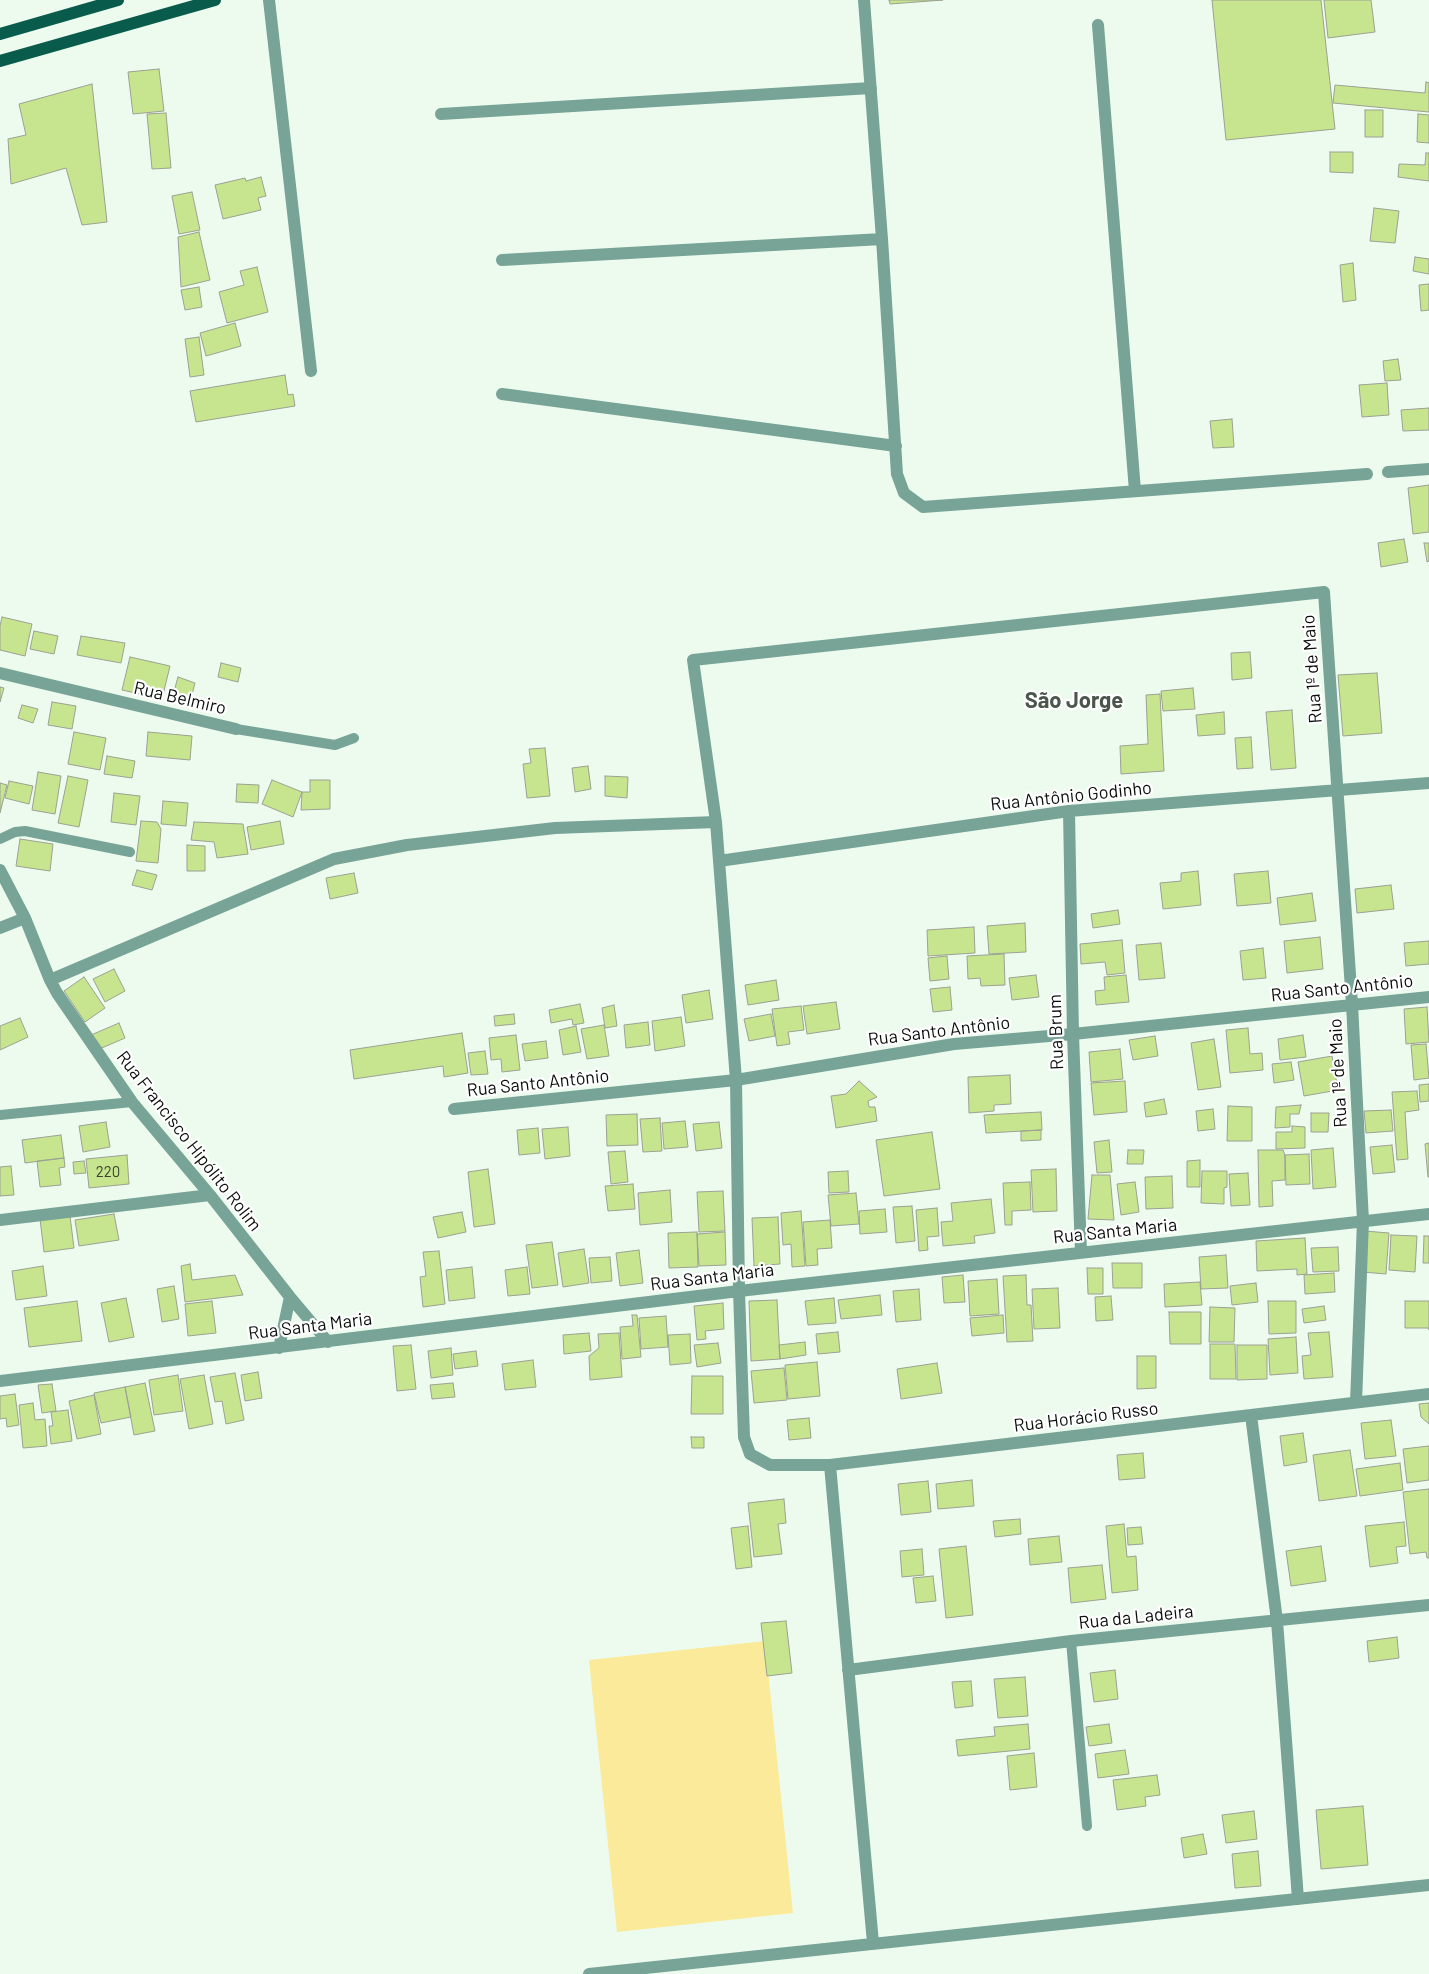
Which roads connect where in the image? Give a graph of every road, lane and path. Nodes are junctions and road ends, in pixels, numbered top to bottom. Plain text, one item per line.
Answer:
1 (118, 0) edge
2 (215, 0) edge
3 (269, 0) edge
4 (864, 0) edge
5 (1098, 25) dead end
6 (0, 34) edge
7 (0, 61) edge
8 (871, 88) junction
9 (441, 114) dead end
10 (882, 239) junction
11 (502, 260) dead end
12 (311, 371) dead end
13 (502, 394) dead end
14 (896, 446) junction
15 (1429, 468) edge
16 (1388, 472) dead end
17 (1367, 474) dead end
18 (1135, 491) junction
19 (0, 673) edge
20 (236, 729) joint
21 (354, 738) dead end
22 (1429, 783) edge
23 (1338, 791) junction
24 (1069, 811) junction
25 (716, 822) junction
26 (0, 839) edge
27 (130, 852) dead end
28 (719, 861) junction
29 (0, 870) edge
30 (25, 918) junction
31 (0, 928) edge
32 (50, 980) junction
33 (1429, 997) edge
34 (1352, 1004) junction
35 (1073, 1034) junction
36 (736, 1080) junction
37 (132, 1102) junction
38 (454, 1109) dead end
39 (0, 1115) edge
40 (210, 1195) junction
41 (1429, 1214) edge
42 (0, 1220) edge
43 (1363, 1221) junction
44 (1082, 1252) junction
45 (739, 1291) junction
46 (290, 1297) junction
47 (328, 1342) junction
48 (279, 1348) junction
49 (0, 1381) edge
50 (1429, 1394) edge
51 (1356, 1402) junction
52 (1251, 1415) junction
53 (830, 1465) junction
54 (1429, 1605) edge
55 (1277, 1621) junction
56 (1071, 1641) junction
57 (848, 1670) junction
58 (1087, 1826) dead end
59 (1429, 1885) edge
60 (1298, 1899) junction
61 (873, 1943) junction
62 (590, 1974) edge

1 - 6 main road
2 - 7 main road
3 - 12 street
4 - 8 street
5 - 18 street
8 - 9 street
8 - 10 street
10 - 11 street
10 - 14 street
13 - 14 street
14 - 18 street
15 - 16 street
17 - 18 street
19 - 20 street, Rua Belmiro
20 - 21 lane, Rua Belmiro
22 - 23 street, Rua Antônio Godinho
23 - 24 street, Rua Antônio Godinho
23 - 25 street, Rua 1º de Maio
23 - 34 street, Rua 1º de Maio
24 - 28 street, Rua Antônio Godinho
24 - 35 street, Rua Brum
25 - 28 street
25 - 32 street
26 - 27 lane
28 - 36 street
29 - 30 street, Rua Francisco Hipólito Rolim
30 - 31 street
30 - 32 street, Rua Francisco Hipólito Rolim
32 - 37 street, Rua Francisco Hipólito Rolim
33 - 34 street, Rua Santo Antônio
34 - 35 street, Rua Santo Antônio
34 - 43 street, Rua 1º de Maio
35 - 36 street, Rua Santo Antônio
35 - 44 street, Rua Brum
36 - 38 street, Rua Santo Antônio
36 - 45 street
37 - 39 lane
37 - 40 street, Rua Francisco Hipólito Rolim
40 - 42 street
40 - 46 street, Rua Francisco Hipólito Rolim
41 - 43 street, Rua Santa Maria
43 - 44 street, Rua Santa Maria
43 - 51 street, Rua 1º de Maio
44 - 45 street, Rua Santa Maria
45 - 47 street, Rua Santa Maria
45 - 53 street, Rua Horácio Russo
46 - 47 street, Rua Francisco Hipólito Rolim
46 - 48 street
47 - 48 street, Rua Santa Maria
48 - 49 street, Rua Santa Maria
50 - 51 street, Rua Horácio Russo
51 - 52 street, Rua Horácio Russo
52 - 53 street, Rua Horácio Russo
52 - 55 street
53 - 57 street
54 - 55 street, Rua da Ladeira
55 - 56 street, Rua da Ladeira
55 - 60 street
56 - 57 street, Rua da Ladeira
56 - 58 lane
57 - 61 street
59 - 60 street
60 - 61 street
61 - 62 street

